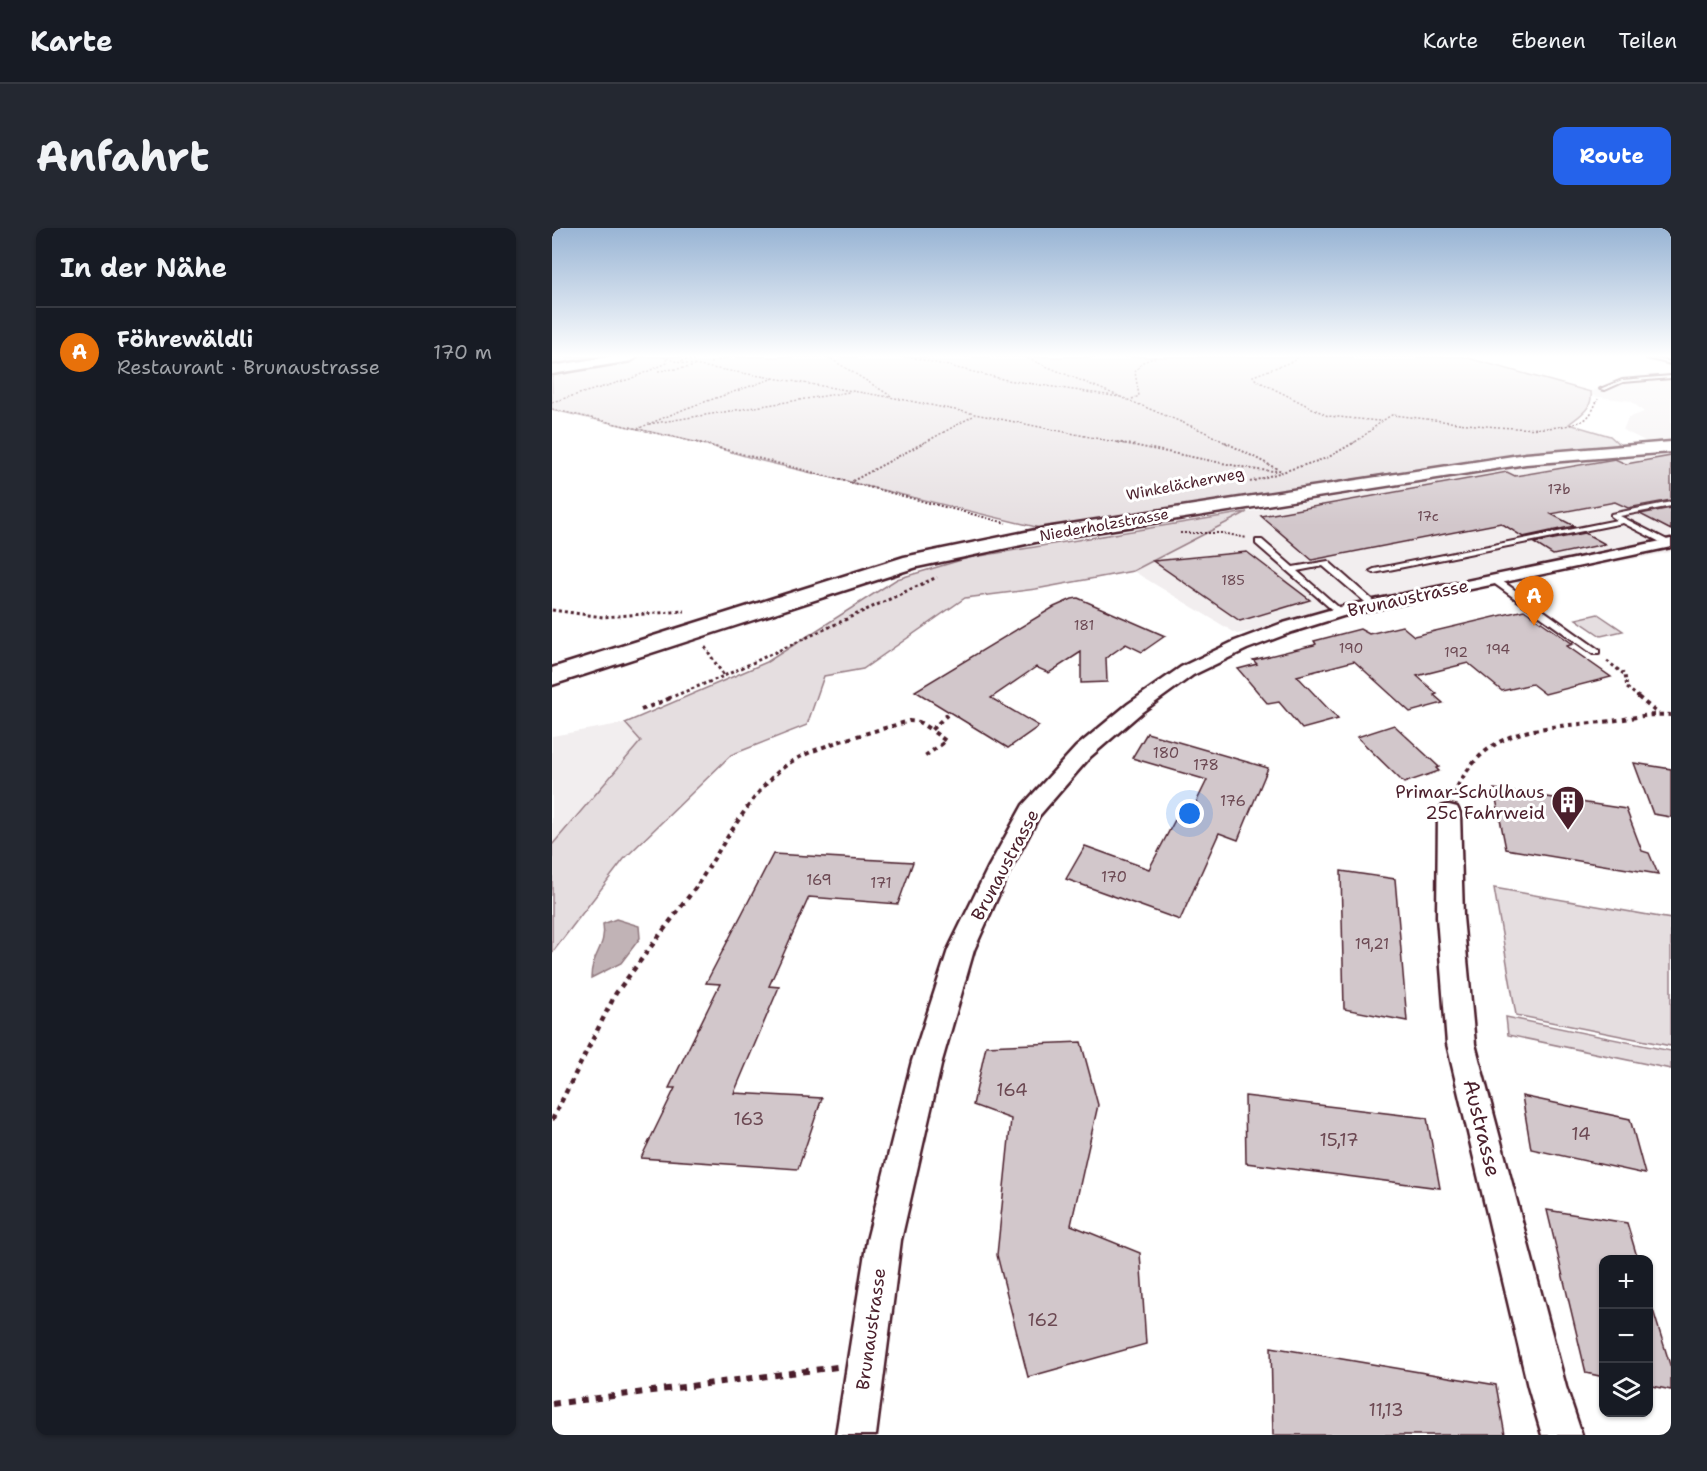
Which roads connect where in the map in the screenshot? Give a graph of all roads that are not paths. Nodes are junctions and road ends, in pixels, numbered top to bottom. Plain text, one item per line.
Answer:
1 (1671, 447) edge
2 (1671, 504) edge
3 (1624, 521) junction
4 (1259, 542) road end
5 (1670, 544) edge
6 (1291, 570) junction
7 (1374, 571) dead end
8 (1495, 580) junction
9 (1374, 605) junction
10 (1340, 612) junction
11 (1596, 652) road end
12 (552, 677) edge
13 (1449, 813) road end
14 (856, 1435) edge
15 (1562, 1435) edge

1 - 12 main road, Niederholzstrasse
2 - 3 lane
3 - 5 lane
3 - 7 lane
4 - 6 lane
5 - 8 street, Brunaustrasse
6 - 9 lane
6 - 10 lane
8 - 9 street, Brunaustrasse
8 - 11 lane
9 - 10 street, Brunaustrasse
10 - 14 street, Brunaustrasse
13 - 15 street, Austrasse

